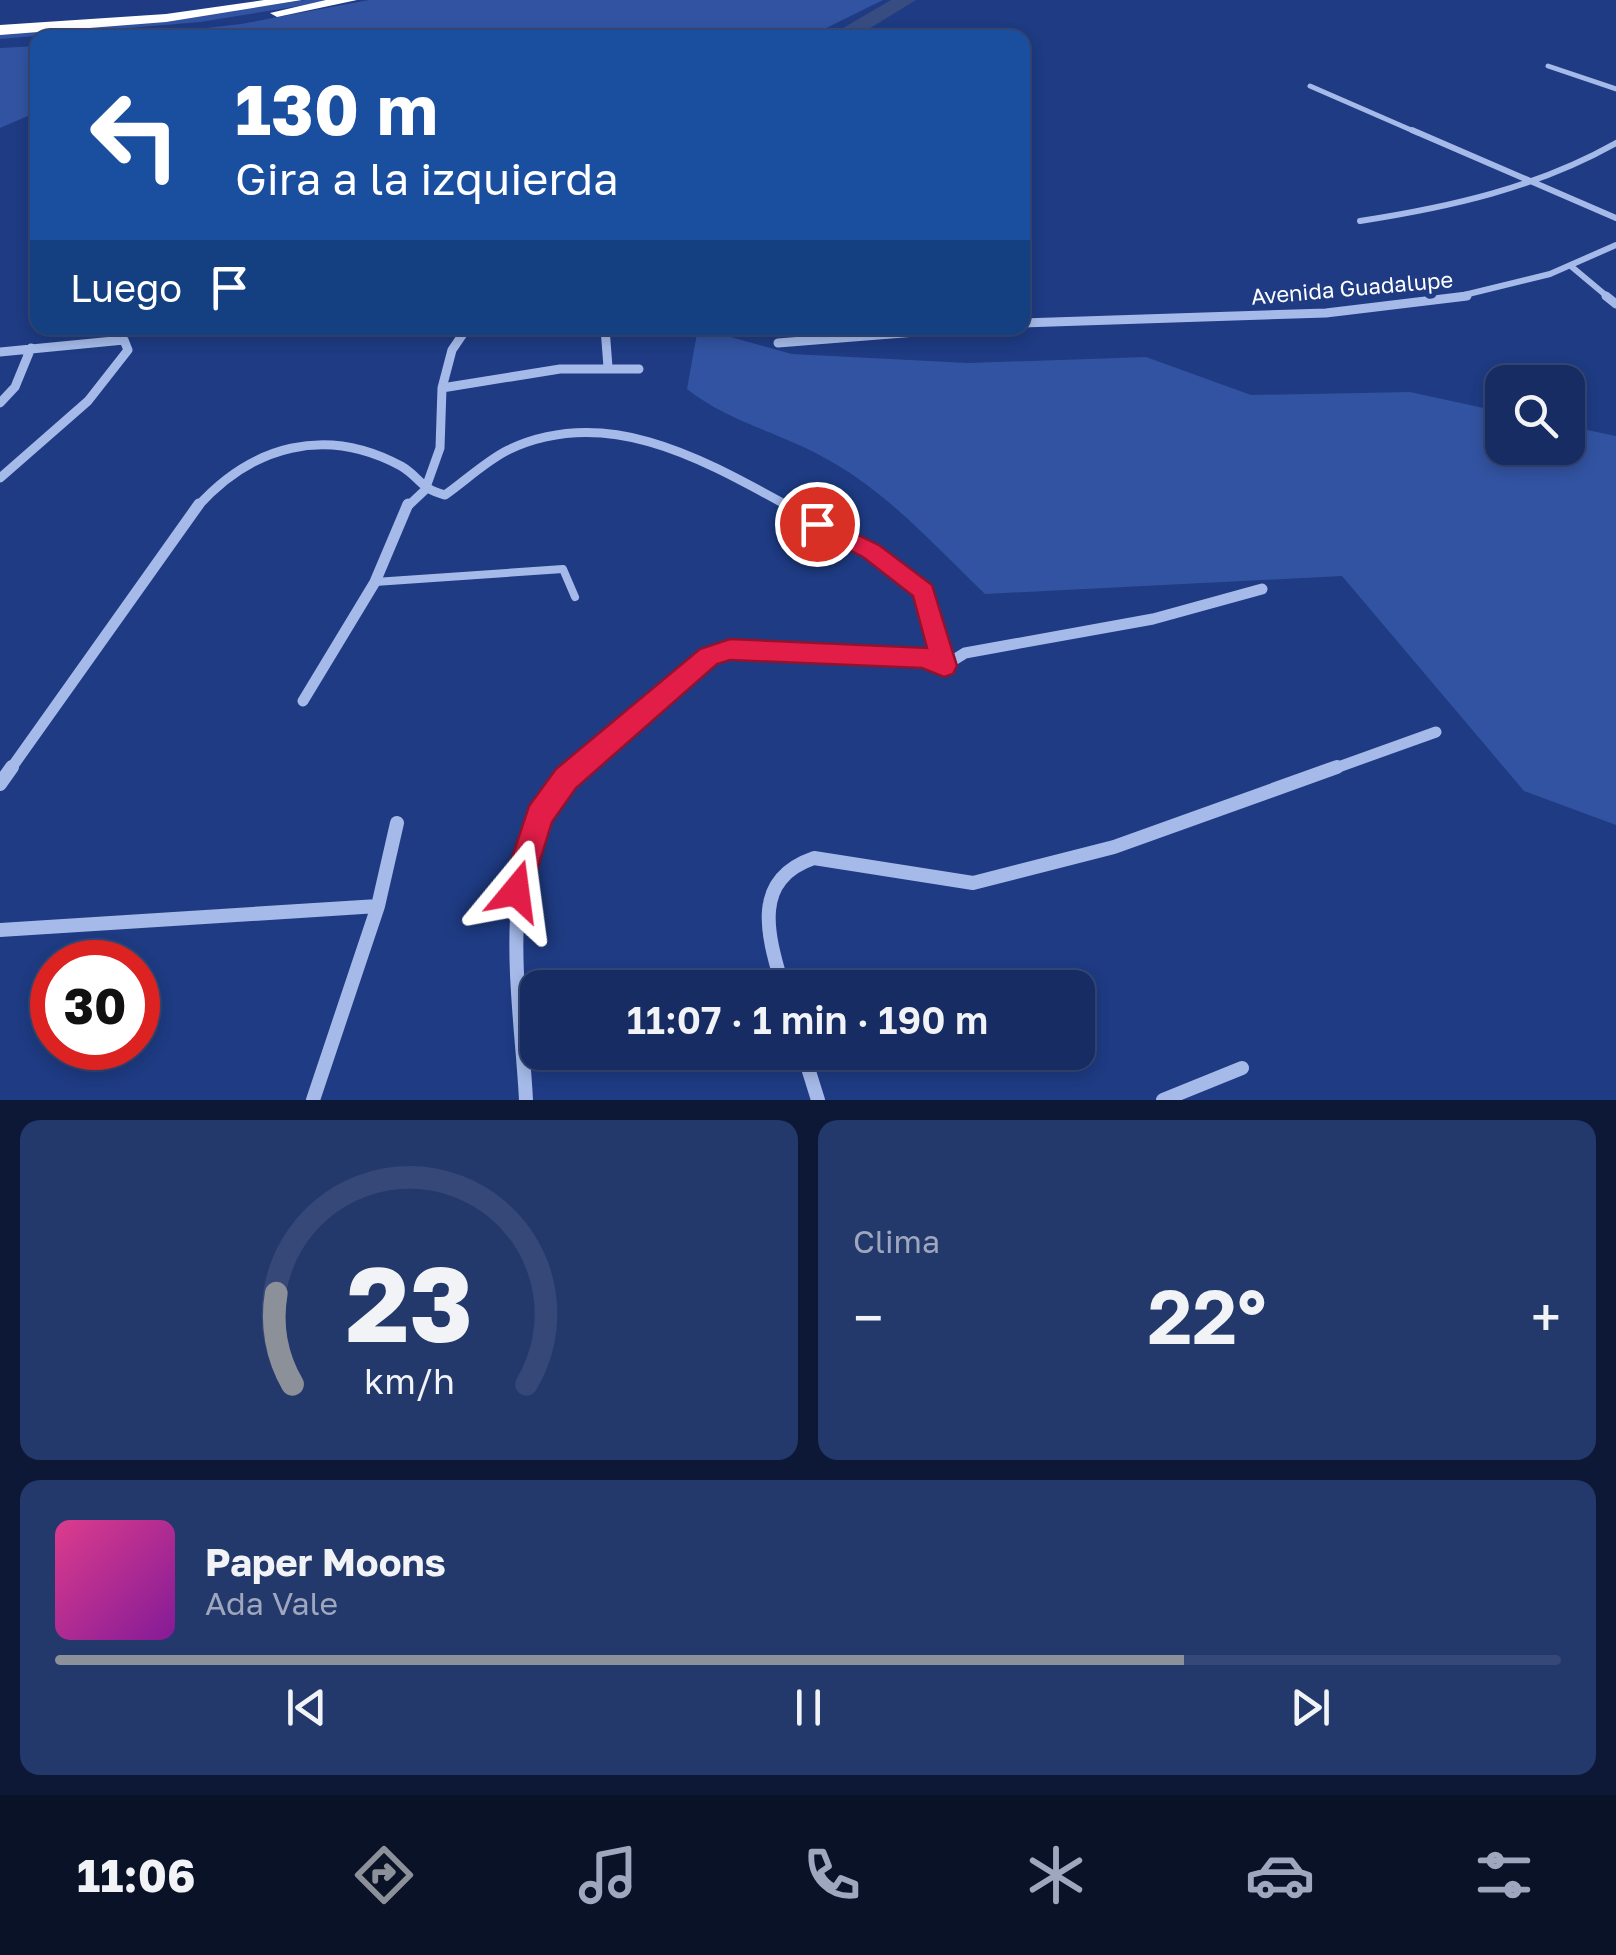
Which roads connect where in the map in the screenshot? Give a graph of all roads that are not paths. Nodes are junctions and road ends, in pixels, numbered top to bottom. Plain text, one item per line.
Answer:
1 (296, 0) edge
2 (350, 0) edge
3 (0, 30) edge
4 (143, 30) edge
5 (30, 40) edge
6 (0, 42) edge
7 (1548, 66) dead end
8 (1310, 86) dead end
9 (1616, 89) edge
10 (1616, 144) edge
11 (1536, 184) junction
12 (1616, 218) edge
13 (1360, 221) dead end
14 (1616, 245) edge
15 (1572, 267) junction
16 (1616, 304) edge
17 (1030, 323) edge
18 (462, 335) edge
19 (606, 335) edge
20 (878, 335) edge
21 (778, 343) dead end
22 (30, 348) junction
23 (0, 352) edge
24 (608, 368) junction
25 (639, 369) dead end
26 (442, 388) junction
27 (0, 403) edge
28 (0, 478) edge
29 (424, 490) junction
30 (375, 582) junction
31 (1262, 590) dead end
32 (576, 597) dead end
33 (944, 666) junction
34 (303, 701) dead end
35 (1436, 732) dead end
36 (0, 784) edge
37 (396, 823) dead end
38 (378, 906) junction
39 (0, 930) edge
40 (777, 970) edge
41 (1242, 1068) dead end
42 (809, 1070) edge
43 (312, 1100) edge
44 (526, 1100) edge
45 (818, 1100) edge
46 (1163, 1100) edge

1 - 3 highway
2 - 4 highway
5 - 6 highway
7 - 9 street
8 - 11 street
10 - 11 street
11 - 12 street
11 - 13 street
14 - 15 street, Avenida Guadalupe
15 - 16 street
15 - 17 street, Avenida Guadalupe
18 - 26 street
19 - 24 street
20 - 21 street
22 - 23 street
22 - 27 street
22 - 28 street
24 - 25 street
24 - 26 street
26 - 29 street
29 - 30 street
29 - 33 street
29 - 36 street
30 - 32 lane
30 - 34 street
31 - 33 street
33 - 44 street
35 - 40 street
37 - 38 street
38 - 39 street
38 - 43 street
41 - 46 street
42 - 45 street

